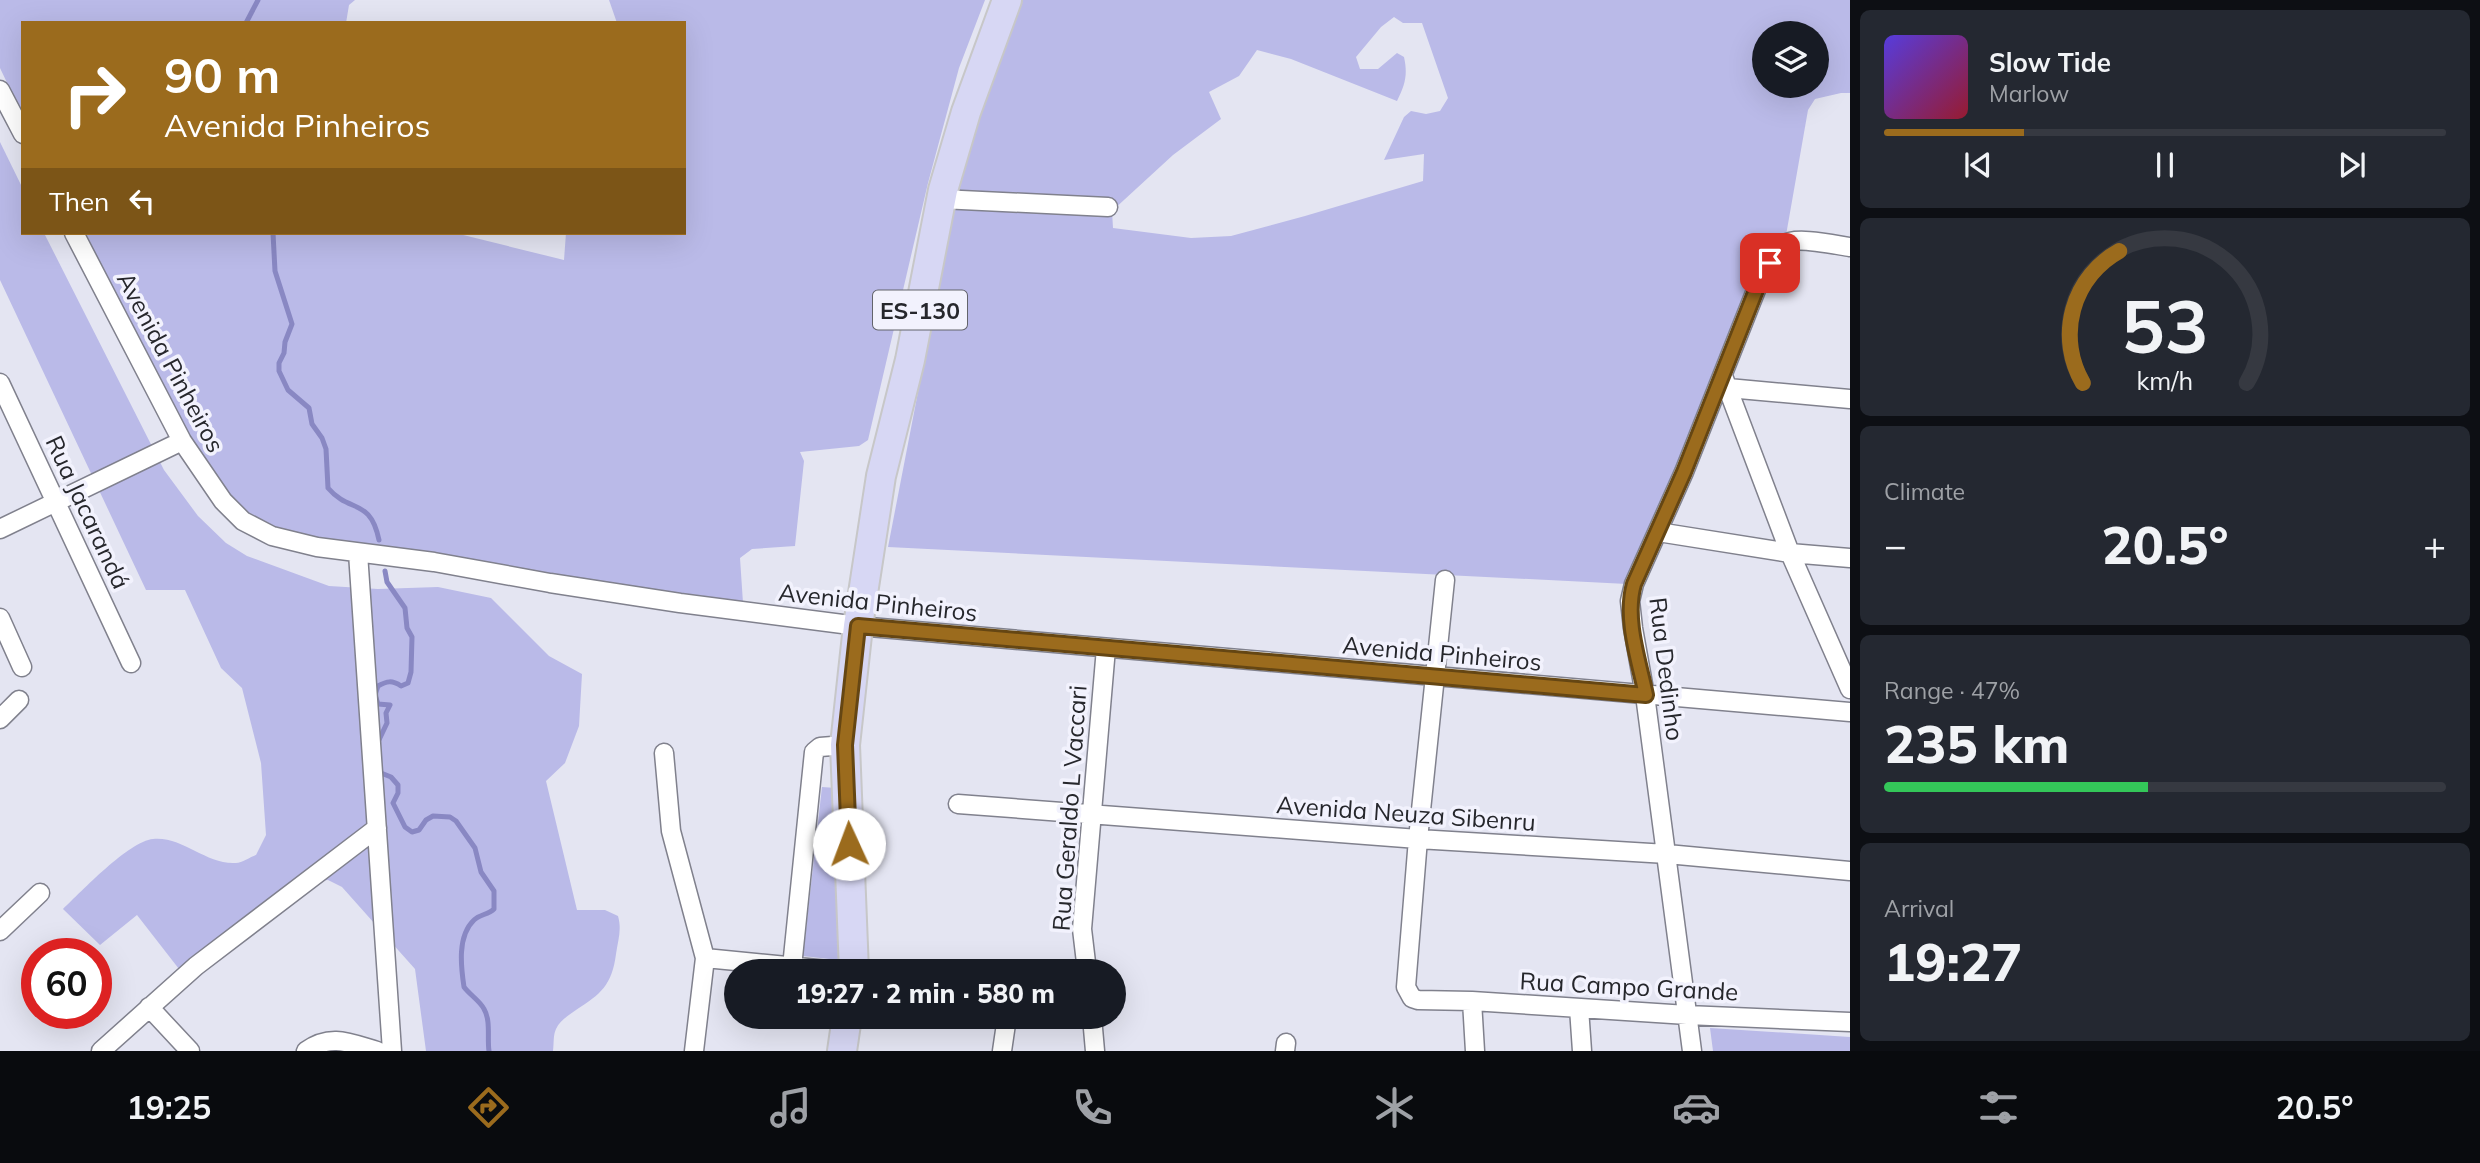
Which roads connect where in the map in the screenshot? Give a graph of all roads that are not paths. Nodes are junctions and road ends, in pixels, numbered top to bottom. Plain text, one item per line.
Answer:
1 (1007, 0) edge
2 (0, 90) edge
3 (21, 130) edge
4 (941, 199) junction
5 (1108, 207) dead end
6 (75, 235) edge
7 (1850, 247) edge
8 (1725, 382) junction
9 (0, 383) edge
10 (1850, 399) edge
11 (182, 441) junction
12 (58, 503) junction
13 (0, 529) edge
14 (1658, 532) junction
15 (358, 553) junction
16 (1790, 553) junction
17 (1850, 558) edge
18 (1445, 580) dead end
19 (0, 618) edge
20 (858, 626) junction
21 (1106, 648) junction
22 (131, 663) dead end
23 (22, 667) dead end
24 (1434, 677) junction
25 (1850, 689) edge
26 (1646, 695) junction
27 (19, 701) dead end
28 (1850, 712) edge
29 (0, 719) edge
30 (845, 745) junction
31 (664, 753) dead end
32 (958, 804) dead end
33 (1092, 815) junction
34 (377, 828) junction
35 (1418, 839) junction
36 (1667, 855) junction
37 (1850, 871) edge
38 (40, 893) dead end
39 (0, 931) edge
40 (705, 958) junction
41 (793, 959) edge
42 (854, 959) edge
43 (1086, 959) edge
44 (724, 960) edge
45 (1472, 1001) junction
46 (149, 1007) junction
47 (1579, 1008) junction
48 (1687, 1015) junction
49 (1850, 1022) edge
50 (845, 1029) edge
51 (1005, 1029) edge
52 (1093, 1029) edge
53 (101, 1051) edge
54 (190, 1051) edge
55 (306, 1051) edge
56 (377, 1051) edge
57 (392, 1051) edge
58 (694, 1051) edge
59 (842, 1051) edge
60 (1002, 1051) edge
61 (1095, 1051) edge
62 (1475, 1051) edge
63 (1582, 1051) edge
64 (1692, 1051) edge

1 - 4 main road, ES-130
2 - 3 street
4 - 5 street
4 - 20 main road, ES-130
6 - 11 street, Avenida Pinheiros
7 - 8 street, Rua Dedinho
8 - 10 street
8 - 14 street, Rua Dedinho
8 - 16 street
9 - 12 street, Rua Jacarandá
11 - 12 street
11 - 15 street, Avenida Pinheiros
12 - 13 street
12 - 22 street, Rua Jacarandá
14 - 16 street
14 - 26 street, Rua Dedinho
15 - 20 street, Avenida Pinheiros
15 - 34 street
16 - 17 street
16 - 25 street
18 - 24 street
19 - 23 street
20 - 21 street, Avenida Pinheiros
20 - 30 main road, ES-130
21 - 24 street, Avenida Pinheiros
21 - 33 street, Rua Geraldo L Vaccari
24 - 26 street, Avenida Pinheiros
24 - 35 street
26 - 28 street, Avenida Pinheiros
26 - 36 street, Rua Dedinho
27 - 29 street
30 - 41 street
30 - 42 main road, ES-130
31 - 40 street
32 - 33 street, Avenida Neuza Sibenru
33 - 35 street, Avenida Neuza Sibenru
33 - 43 street, Rua Geraldo L Vaccari
34 - 46 street
34 - 57 street
35 - 36 street, Avenida Neuza Sibenru
35 - 45 street, Rua Campo Grande
36 - 37 street, Avenida Neuza Sibenru
36 - 48 street, Rua Dedinho
38 - 39 street
40 - 44 street
40 - 58 street
45 - 47 street, Rua Campo Grande
45 - 62 street
46 - 53 street
46 - 54 street
47 - 48 street, Rua Campo Grande
47 - 63 street
48 - 49 street, Rua Campo Grande
48 - 64 street, Rua Dedinho
50 - 59 main road
51 - 60 street
52 - 61 street
55 - 56 street

